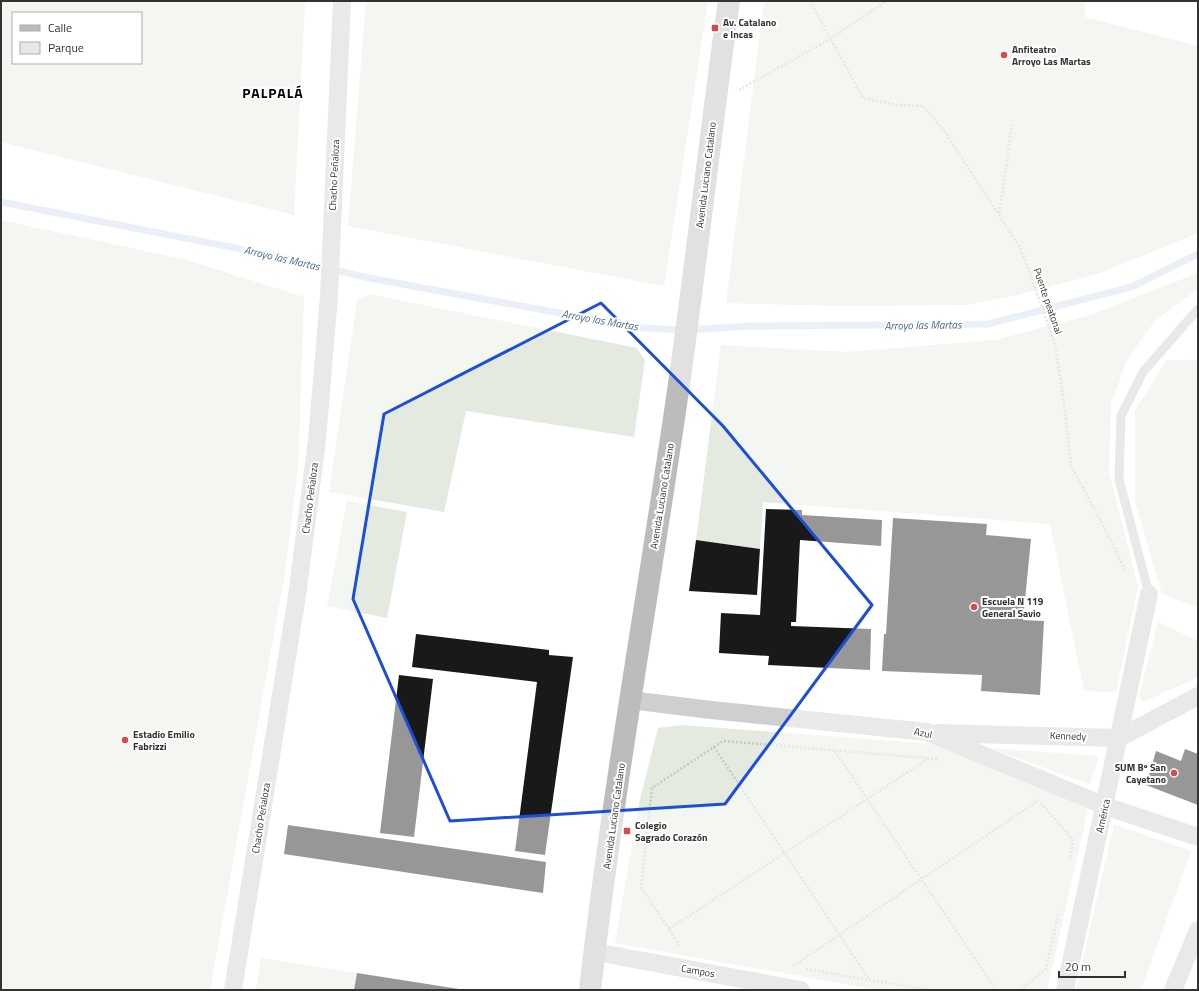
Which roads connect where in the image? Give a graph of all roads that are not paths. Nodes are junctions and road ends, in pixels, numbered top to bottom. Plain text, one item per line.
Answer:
1 (342, 1) edge
2 (730, 1) edge
3 (1198, 309) edge
4 (1149, 594) joint
5 (1198, 696) edge
6 (630, 700) junction
7 (927, 732) junction
8 (1119, 738) junction
9 (1105, 806) junction
10 (1198, 837) edge
11 (1198, 930) edge
12 (594, 952) junction
13 (233, 990) edge
14 (590, 990) edge
15 (801, 990) edge
16 (1065, 990) edge
17 (1173, 990) edge

1 - 13 street, Chacho Peñaloza
2 - 6 main road, Avenida Luciano Catalano
3 - 4 lane
4 - 8 street, América
5 - 8 street, Kennedy
6 - 7 street, Azul
6 - 12 main road, Avenida Luciano Catalano
7 - 8 street, Kennedy
7 - 9 street, Azul
8 - 9 street, América
9 - 10 street, Azul
9 - 16 street, América
11 - 17 street
12 - 14 main road, Avenida Luciano Catalano
12 - 15 street, Campos

